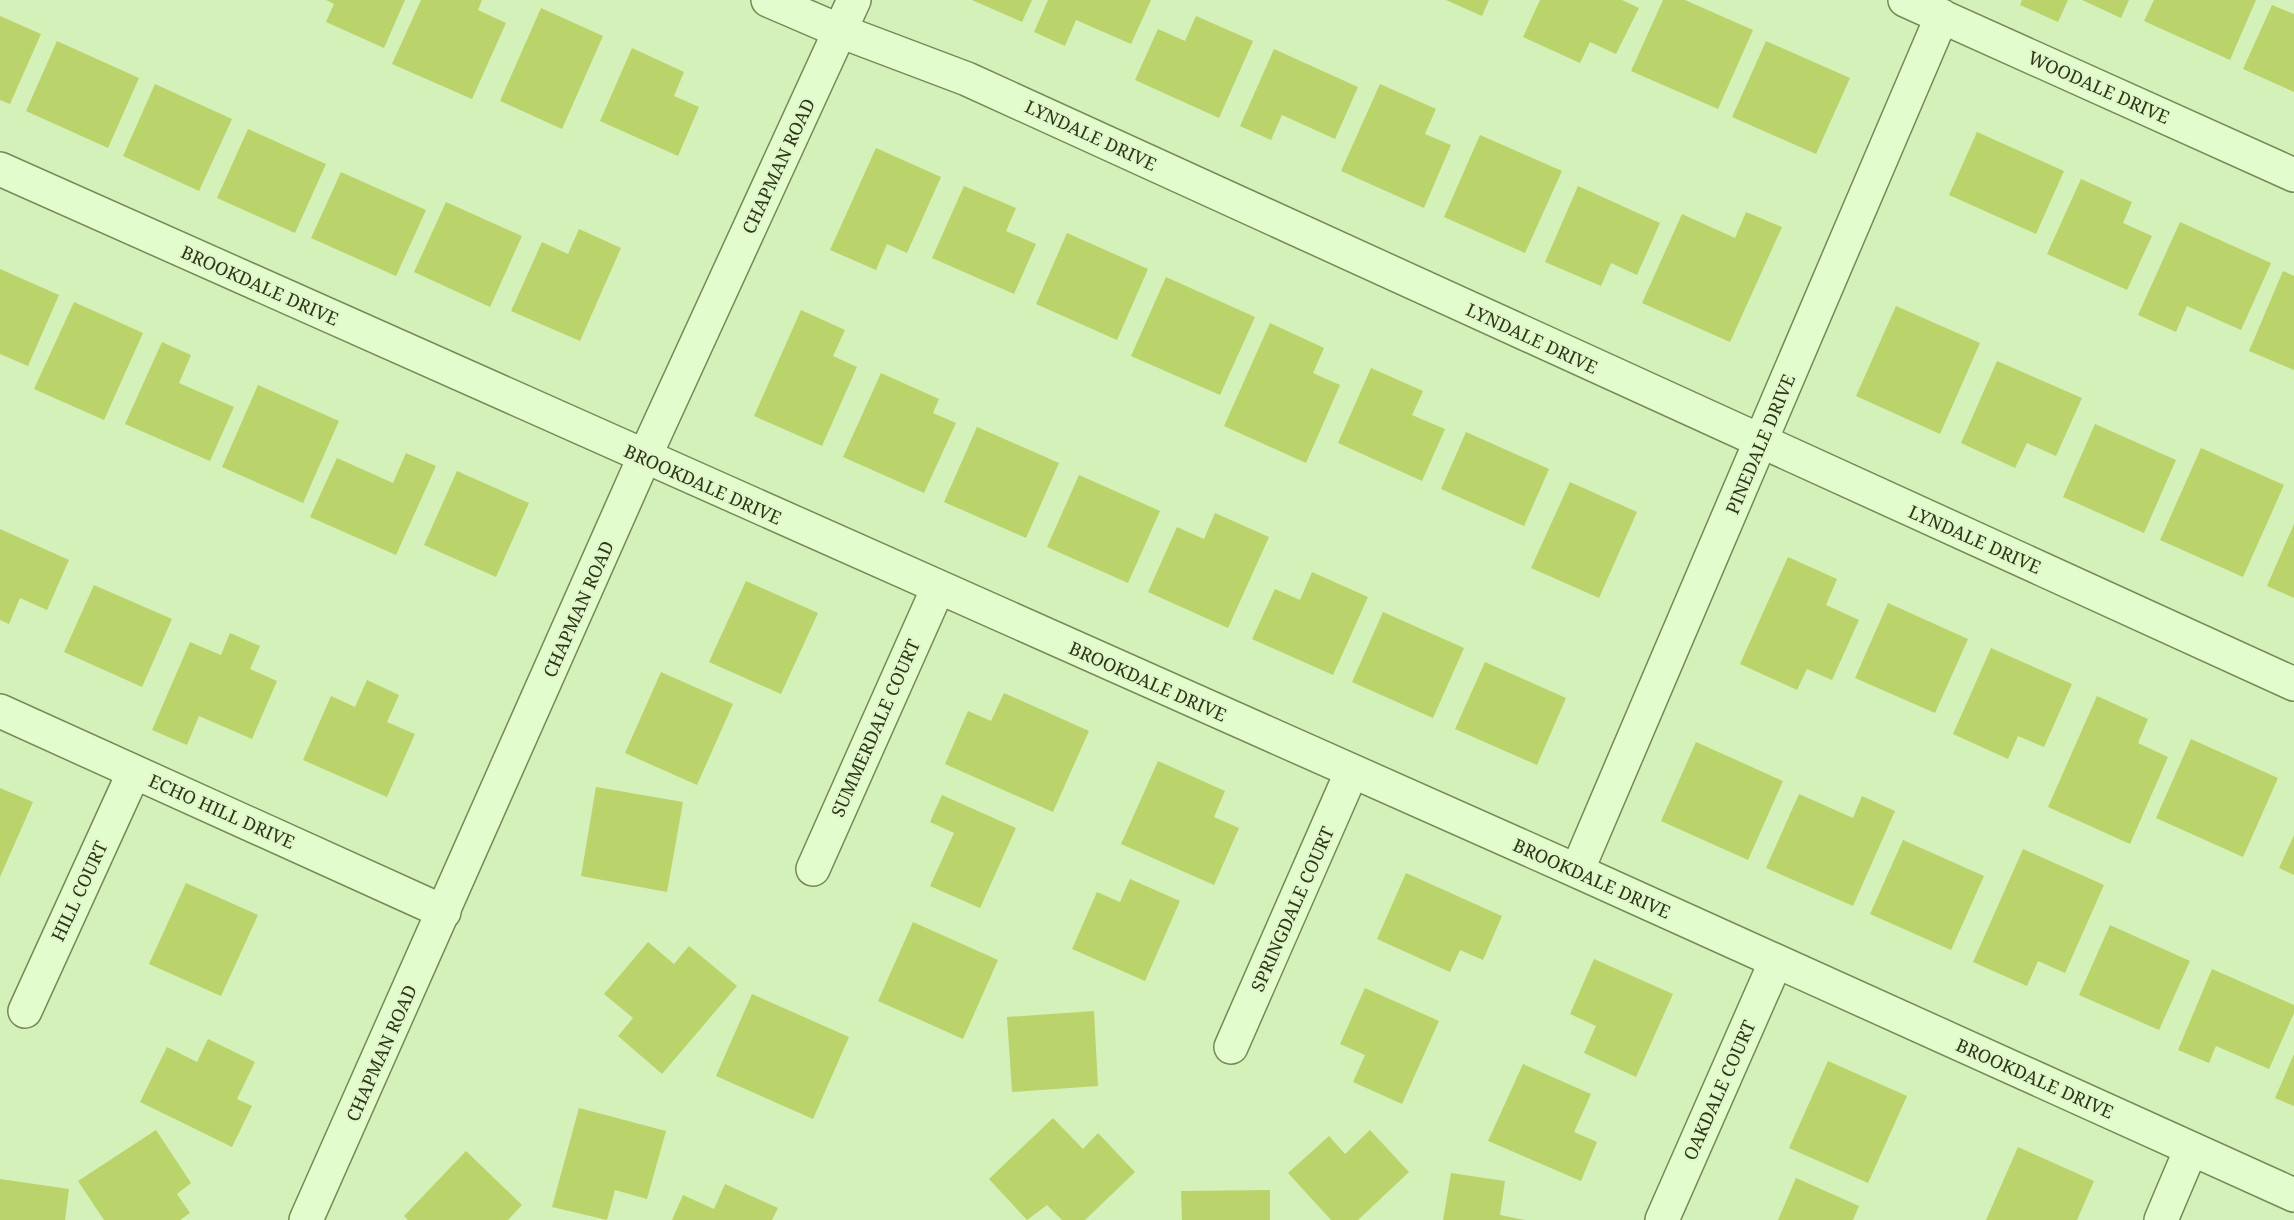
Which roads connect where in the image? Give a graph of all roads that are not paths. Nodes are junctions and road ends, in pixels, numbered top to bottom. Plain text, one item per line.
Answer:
1 (768, 0) edge
2 (854, 0) edge
3 (1905, 0) edge
4 (1942, 16) junction
5 (840, 31) junction
6 (0, 169) edge
7 (2294, 175) edge
8 (1760, 442) junction
9 (644, 458) junction
10 (938, 588) junction
11 (2294, 684) edge
12 (0, 711) edge
13 (1352, 771) junction
14 (134, 772) junction
15 (813, 869) dead end
16 (1577, 871) junction
17 (444, 912) junction
18 (1776, 961) junction
19 (25, 1011) dead end
20 (1231, 1047) dead end
21 (2191, 1149) junction
22 (2294, 1195) edge
23 (306, 1220) edge
24 (1662, 1220) edge
25 (2161, 1220) edge

1 - 5 street, LYNDALE DRIVE
2 - 5 street, CHAPMAN ROAD
3 - 4 street, WOODALE DRIVE
4 - 7 street, WOODALE DRIVE
4 - 8 street, PINEDALE DRIVE
5 - 8 street, LYNDALE DRIVE
5 - 9 street, CHAPMAN ROAD
6 - 9 street, BROOKDALE DRIVE
8 - 11 street, LYNDALE DRIVE
8 - 16 street, PINEDALE DRIVE
9 - 10 street, BROOKDALE DRIVE
9 - 17 street, CHAPMAN ROAD
10 - 13 street, BROOKDALE DRIVE
10 - 15 street, SUMMERDALE COURT
12 - 14 street, ECHO HILL DRIVE
13 - 16 street, BROOKDALE DRIVE
13 - 20 street, SPRINGDALE COURT
14 - 17 street, ECHO HILL DRIVE
14 - 19 street, HILL COURT
16 - 18 street, BROOKDALE DRIVE
17 - 23 street, CHAPMAN ROAD
18 - 21 street, BROOKDALE DRIVE
18 - 24 street, OAKDALE COURT
21 - 22 street, BROOKDALE DRIVE
21 - 25 street

